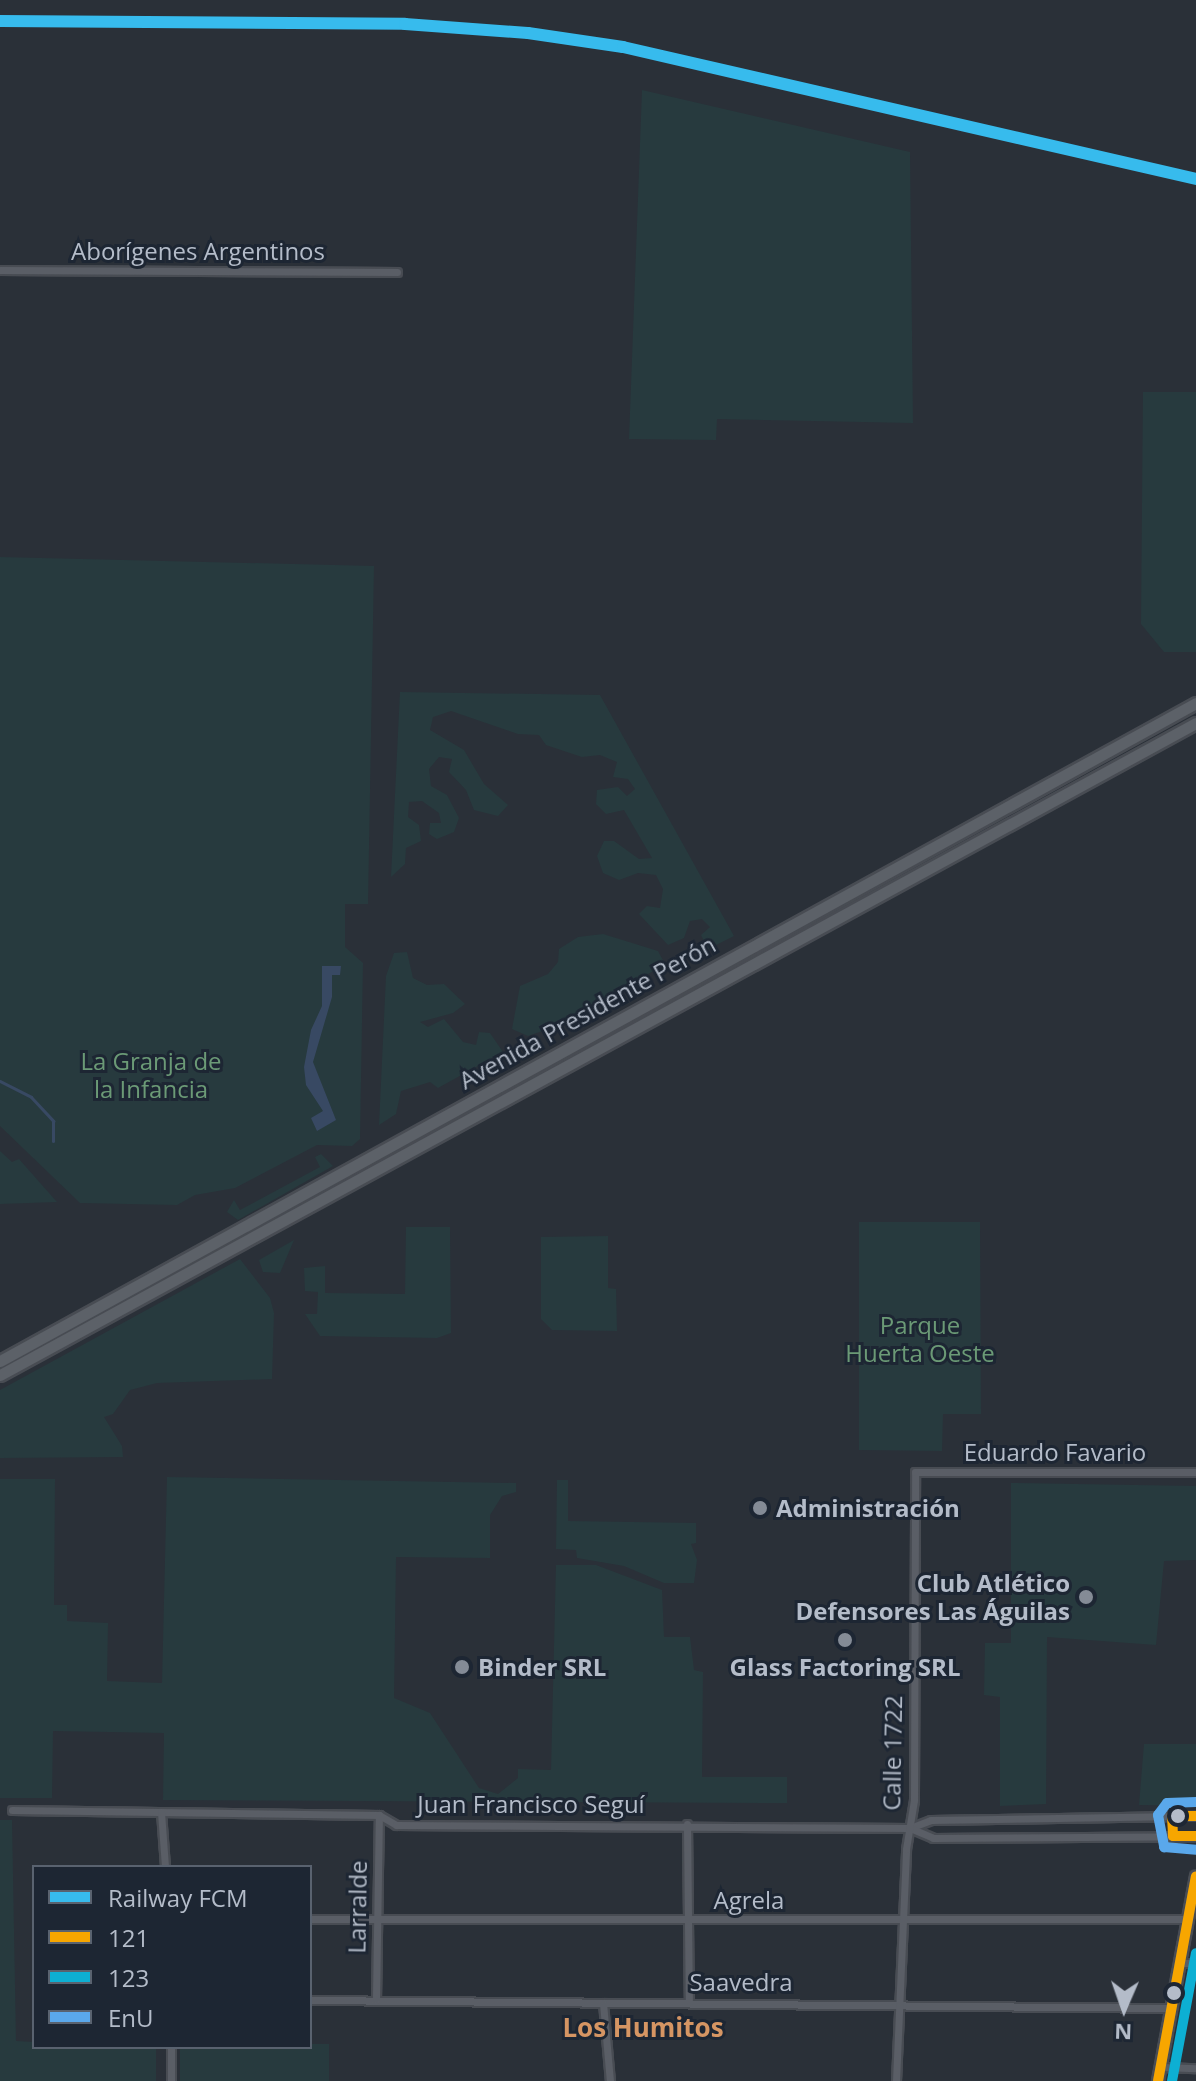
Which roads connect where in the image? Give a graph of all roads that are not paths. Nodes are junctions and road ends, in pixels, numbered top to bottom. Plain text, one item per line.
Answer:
1 (0, 270) edge
2 (397, 272) dead end
3 (1196, 703) edge
4 (1196, 723) edge
5 (0, 1361) edge
6 (0, 1375) edge
7 (915, 1472) joint
8 (1196, 1472) edge
9 (12, 1810) dead end
10 (161, 1812) junction
11 (379, 1815) junction
12 (1196, 1816) edge
13 (687, 1824) junction
14 (910, 1828) junction
15 (1196, 1836) edge
16 (165, 1865) edge
17 (1196, 1876) edge
18 (312, 1919) edge
19 (377, 1919) junction
20 (1188, 1919) junction
21 (687, 1920) junction
22 (906, 1920) junction
23 (1180, 1963) junction
24 (1196, 1963) edge
25 (312, 2000) edge
26 (376, 2000) junction
27 (689, 2001) junction
28 (603, 2003) junction
29 (903, 2003) junction
30 (1172, 2008) junction
31 (171, 2049) edge
32 (1161, 2067) junction
33 (1196, 2068) edge
34 (171, 2081) edge
35 (610, 2081) edge
36 (896, 2081) edge
37 (1158, 2081) edge

1 - 2 street, Aborígenes Argentinos
3 - 5 main road, Avenida Presidente Perón
4 - 6 main road, Avenida Presidente Perón
7 - 8 street, Eduardo Favario
7 - 14 street, Calle 1722
9 - 10 street, Juan Francisco Seguí
10 - 11 street, Juan Francisco Seguí
10 - 16 street
11 - 13 street, Juan Francisco Seguí
11 - 19 street, Larralde
12 - 14 street
13 - 14 street, Juan Francisco Seguí
13 - 21 street
14 - 15 street
14 - 22 street, Calle 1722
17 - 20 main road
18 - 19 street, Agrela
19 - 21 street, Agrela
19 - 26 street, Larralde
20 - 22 street, Agrela
20 - 23 main road
21 - 22 street, Agrela
21 - 27 street
22 - 29 street, Calle 1722
23 - 24 street
23 - 30 main road
25 - 26 street, Saavedra
26 - 28 street, Saavedra
27 - 28 street, Saavedra
27 - 29 street, Saavedra
28 - 35 street
29 - 30 street, Saavedra
29 - 36 street, Calle 1722
30 - 32 main road
31 - 34 street
32 - 33 street
32 - 37 main road

